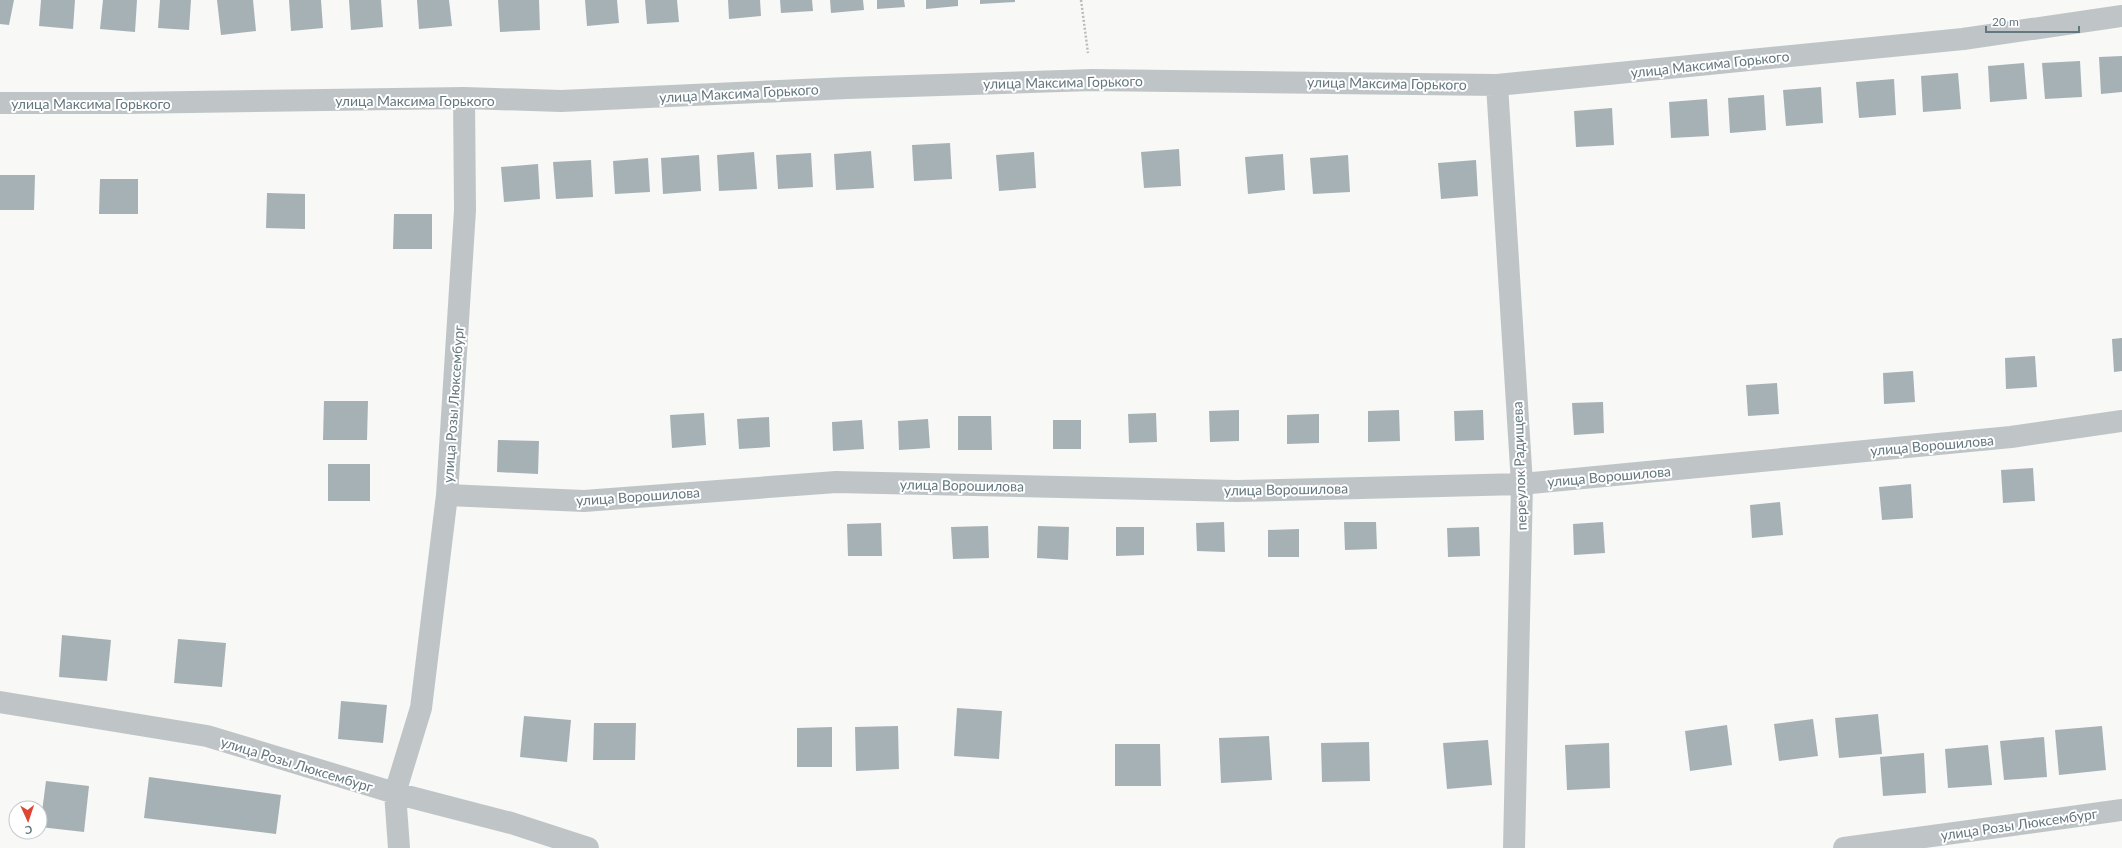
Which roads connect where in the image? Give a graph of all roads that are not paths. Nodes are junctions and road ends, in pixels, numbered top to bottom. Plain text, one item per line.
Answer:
1 (2122, 16) edge
2 (1497, 85) junction
3 (464, 98) junction
4 (0, 103) edge
5 (2122, 422) edge
6 (1522, 484) junction
7 (447, 495) junction
8 (0, 702) edge
9 (395, 794) junction
10 (2122, 810) edge
11 (399, 848) edge
12 (588, 848) edge
13 (1514, 848) edge
14 (1844, 848) edge

1 - 2 street, улица Максима Горького
2 - 3 street, улица Максима Горького
2 - 6 street, переулок Радищева
3 - 4 street, улица Максима Горького
3 - 7 street, улица Розы Люксембург
5 - 6 street, улица Ворошилова
6 - 7 street, улица Ворошилова
6 - 13 street, переулок Радищева
7 - 9 street, улица Розы Люксембург
8 - 9 street, улица Розы Люксембург
9 - 11 street
9 - 12 street, улица Розы Люксембург
10 - 14 street, улица Розы Люксембург

